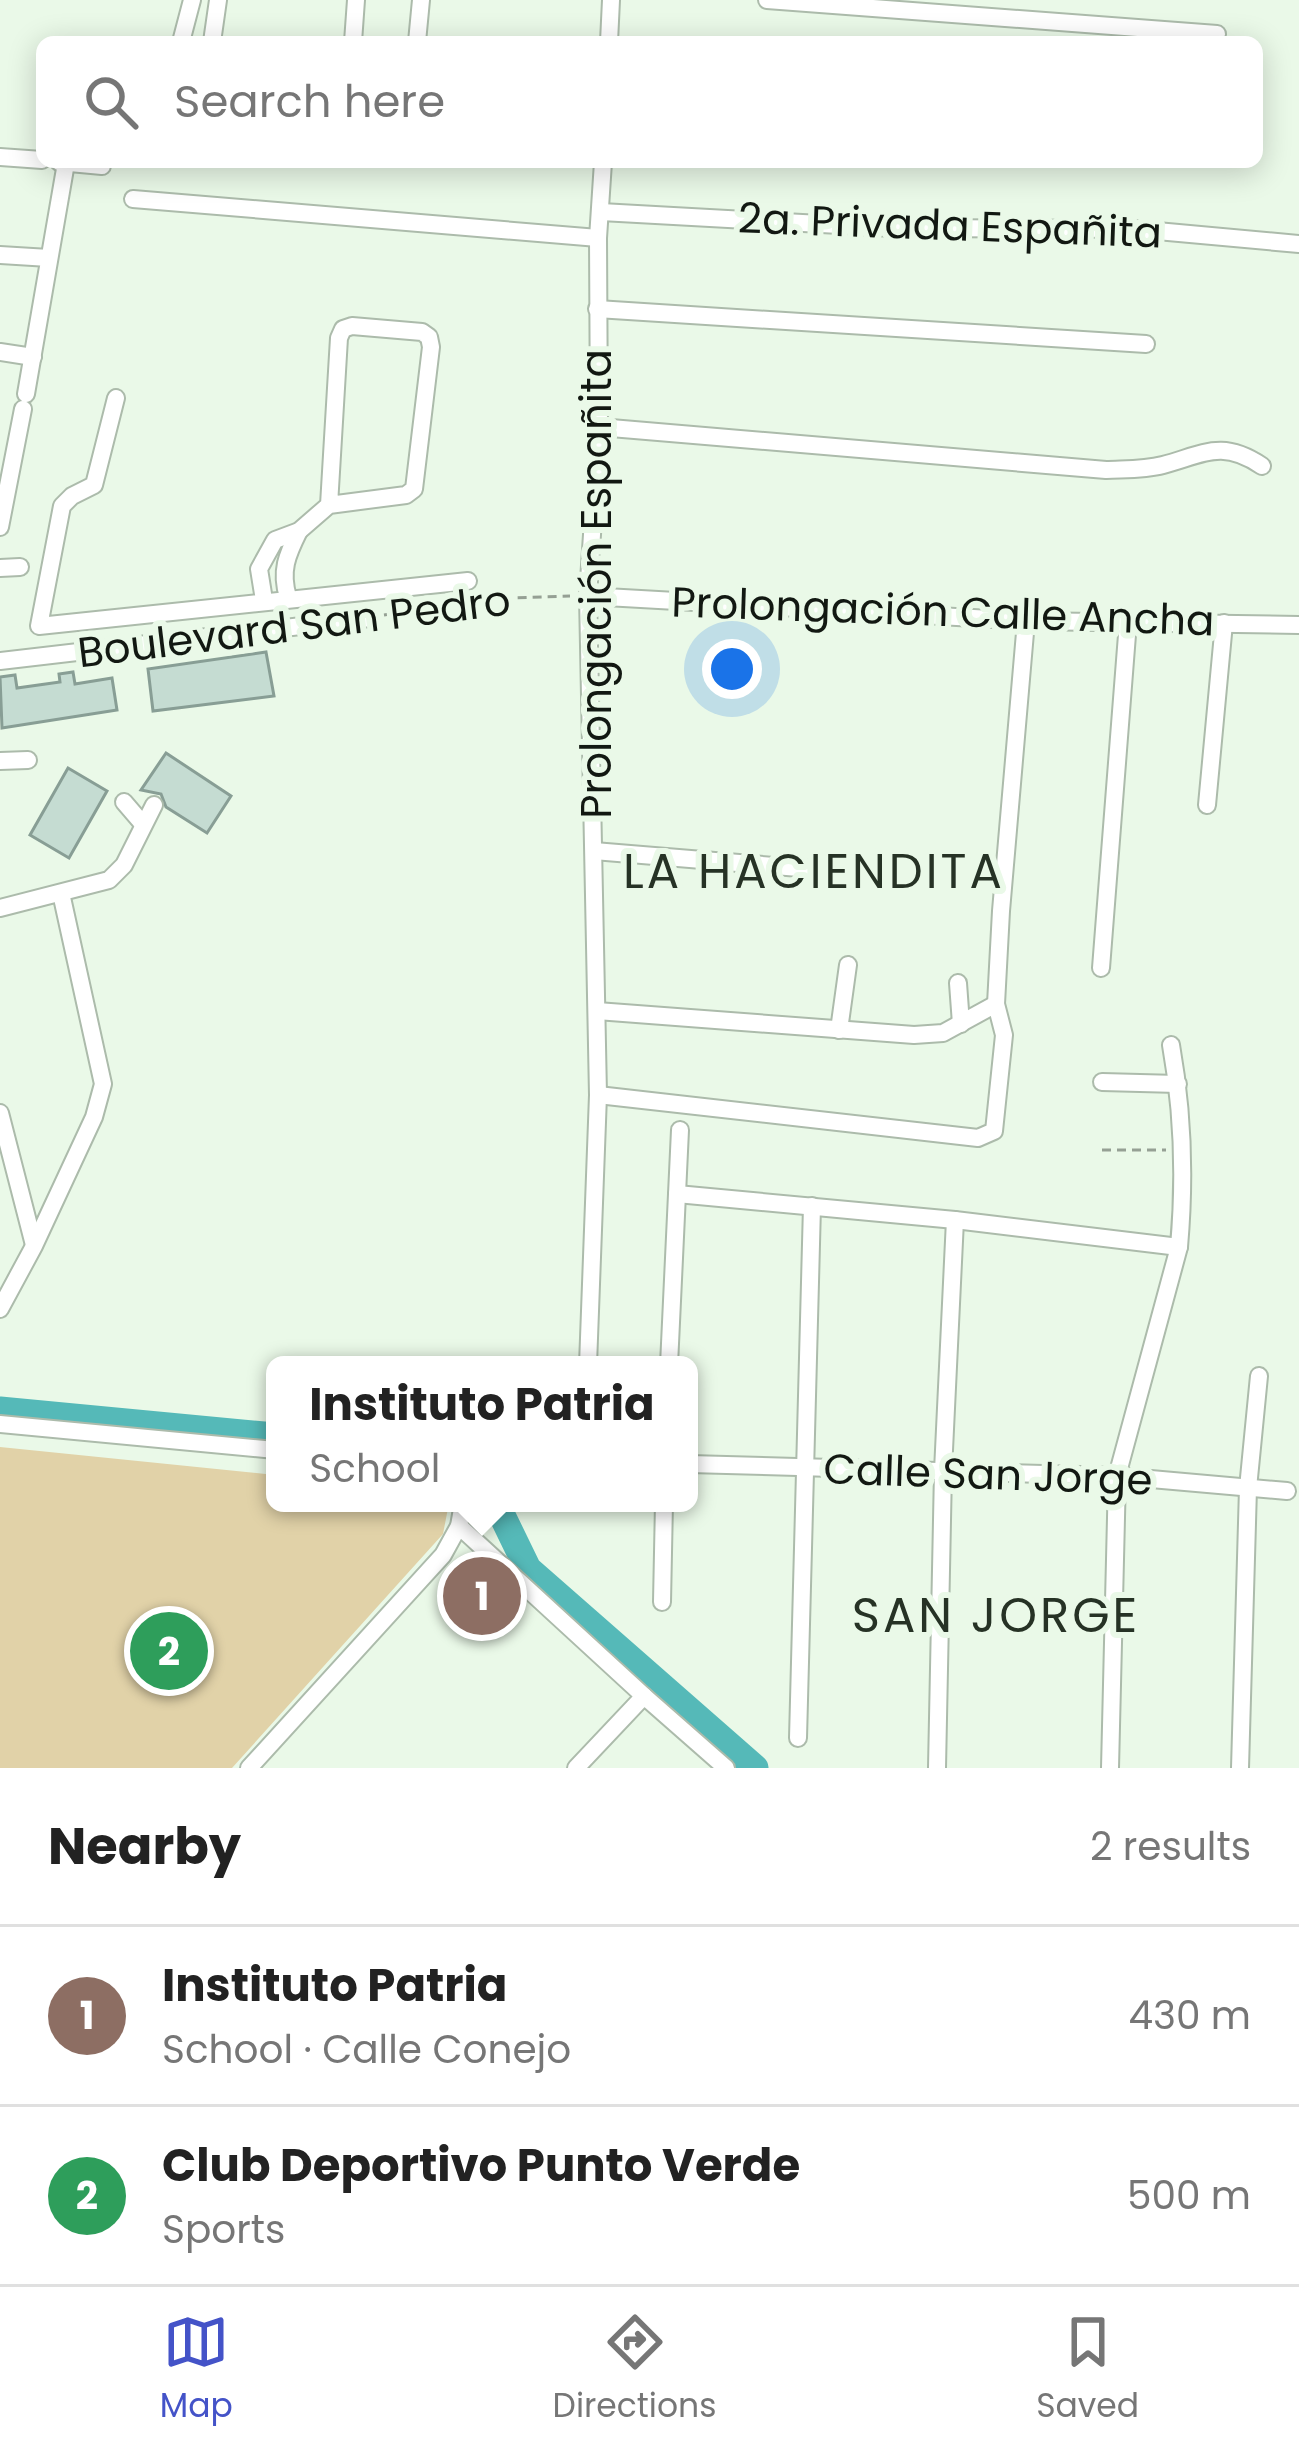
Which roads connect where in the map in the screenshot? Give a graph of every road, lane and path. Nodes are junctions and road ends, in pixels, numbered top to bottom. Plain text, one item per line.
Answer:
1 (191, 0) edge
2 (218, 0) edge
3 (356, 0) edge
4 (422, 0) edge
5 (610, 0) edge
6 (767, 0) edge
7 (1217, 34) dead end
8 (182, 36) edge
9 (213, 36) edge
10 (353, 36) edge
11 (418, 36) edge
12 (609, 36) edge
13 (0, 157) edge
14 (36, 160) edge
15 (62, 168) edge
16 (604, 168) edge
17 (133, 199) dead end
18 (601, 212) junction
19 (598, 238) junction
20 (1299, 244) edge
21 (0, 255) edge
22 (49, 259) junction
23 (597, 309) junction
24 (1146, 344) dead end
25 (0, 352) edge
26 (33, 357) junction
27 (116, 398) dead end
28 (598, 427) junction
29 (7, 458) edge
30 (1262, 466) dead end
31 (329, 505) junction
32 (0, 527) edge
33 (299, 531) junction
34 (20, 567) dead end
35 (0, 568) edge
36 (468, 581) dead end
37 (588, 596) junction
38 (288, 597) junction
39 (264, 600) junction
40 (233, 604) junction
41 (370, 618) joint
42 (1026, 621) junction
43 (1128, 622) junction
44 (1224, 623) junction
45 (1299, 625) edge
46 (235, 634) junction
47 (0, 661) edge
48 (28, 760) dead end
49 (0, 761) edge
50 (124, 802) dead end
51 (154, 805) dead end
52 (1207, 805) dead end
53 (142, 823) junction
54 (594, 851) junction
55 (835, 871) dead end
56 (61, 893) junction
57 (0, 908) edge
58 (848, 965) dead end
59 (1101, 968) dead end
60 (958, 983) dead end
61 (998, 1009) junction
62 (597, 1011) junction
63 (961, 1024) junction
64 (839, 1030) junction
65 (1171, 1045) dead end
66 (1102, 1082) dead end
67 (1178, 1084) junction
68 (598, 1095) junction
69 (0, 1113) edge
70 (680, 1130) dead end
71 (1102, 1150) dead end
72 (1182, 1150) junction
73 (677, 1194) junction
74 (812, 1206) junction
75 (955, 1220) junction
76 (34, 1246) junction
77 (1179, 1247) junction
78 (0, 1309) edge
79 (588, 1356) edge
80 (669, 1356) edge
81 (1259, 1376) dead end
82 (0, 1424) edge
83 (266, 1449) edge
84 (698, 1464) edge
85 (806, 1467) junction
86 (944, 1471) junction
87 (1118, 1476) junction
88 (1248, 1488) junction
89 (1287, 1491) dead end
90 (461, 1512) edge
91 (664, 1512) edge
92 (459, 1526) junction
93 (662, 1602) dead end
94 (651, 1701) junction
95 (798, 1738) dead end
96 (249, 1768) edge
97 (577, 1768) edge
98 (726, 1768) edge
99 (937, 1768) edge
100 (1110, 1768) edge
101 (1240, 1768) edge

1 - 8 street
2 - 9 street
3 - 10 street
4 - 11 street
5 - 12 street
6 - 7 street
13 - 14 street
15 - 22 street
16 - 18 street, Prolongación Españita
17 - 19 street
18 - 19 street, Prolongación Españita
18 - 20 street, 2a. Privada Españita
19 - 23 street, Prolongación Españita
21 - 22 street
22 - 26 street
23 - 24 street
23 - 28 street, Prolongación Españita
25 - 26 street
26 - 29 street
27 - 40 street, Boulevard San Pedro
28 - 30 street
28 - 37 street, Prolongación Españita
29 - 32 street
31 - 31 street
31 - 33 street
33 - 38 street
33 - 39 street
34 - 35 street
36 - 38 street, Boulevard San Pedro
37 - 41 path, Boulevard San Pedro
37 - 42 street, Prolongación Calle Ancha
37 - 54 street, Prolongación Españita
38 - 39 street, Boulevard San Pedro
39 - 40 street, Boulevard San Pedro
40 - 46 street
41 - 46 street, Boulevard San Pedro
42 - 43 street, Prolongación Calle Ancha
42 - 61 street
43 - 44 street, Prolongación Calle Ancha
43 - 59 street
44 - 45 street, Prolongación Calle Ancha
44 - 52 street
46 - 47 street, Boulevard San Pedro
48 - 49 street
50 - 53 street
51 - 53 street
53 - 56 street
54 - 55 street
54 - 62 street, Prolongación Españita
56 - 57 street
56 - 76 street
58 - 64 street
60 - 63 street
61 - 63 street
61 - 68 street
62 - 64 street
62 - 68 street, Prolongación Españita
63 - 64 street
65 - 67 street
66 - 67 street
67 - 72 street
68 - 79 street, Prolongación Españita
69 - 76 street
70 - 73 street
71 - 72 path
72 - 77 street
73 - 74 street
73 - 80 street
74 - 75 street
74 - 85 street
75 - 77 street
75 - 86 street
76 - 78 street
77 - 87 street
81 - 88 street
82 - 83 street
84 - 85 street, Calle San Jorge
85 - 86 street, Calle San Jorge
85 - 95 street
86 - 87 street, Calle San Jorge
86 - 99 street
87 - 88 street, Calle San Jorge
87 - 100 street
88 - 89 street, Calle San Jorge
88 - 101 street
90 - 92 street
91 - 93 street
92 - 94 street
92 - 96 street
94 - 97 street
94 - 98 street

